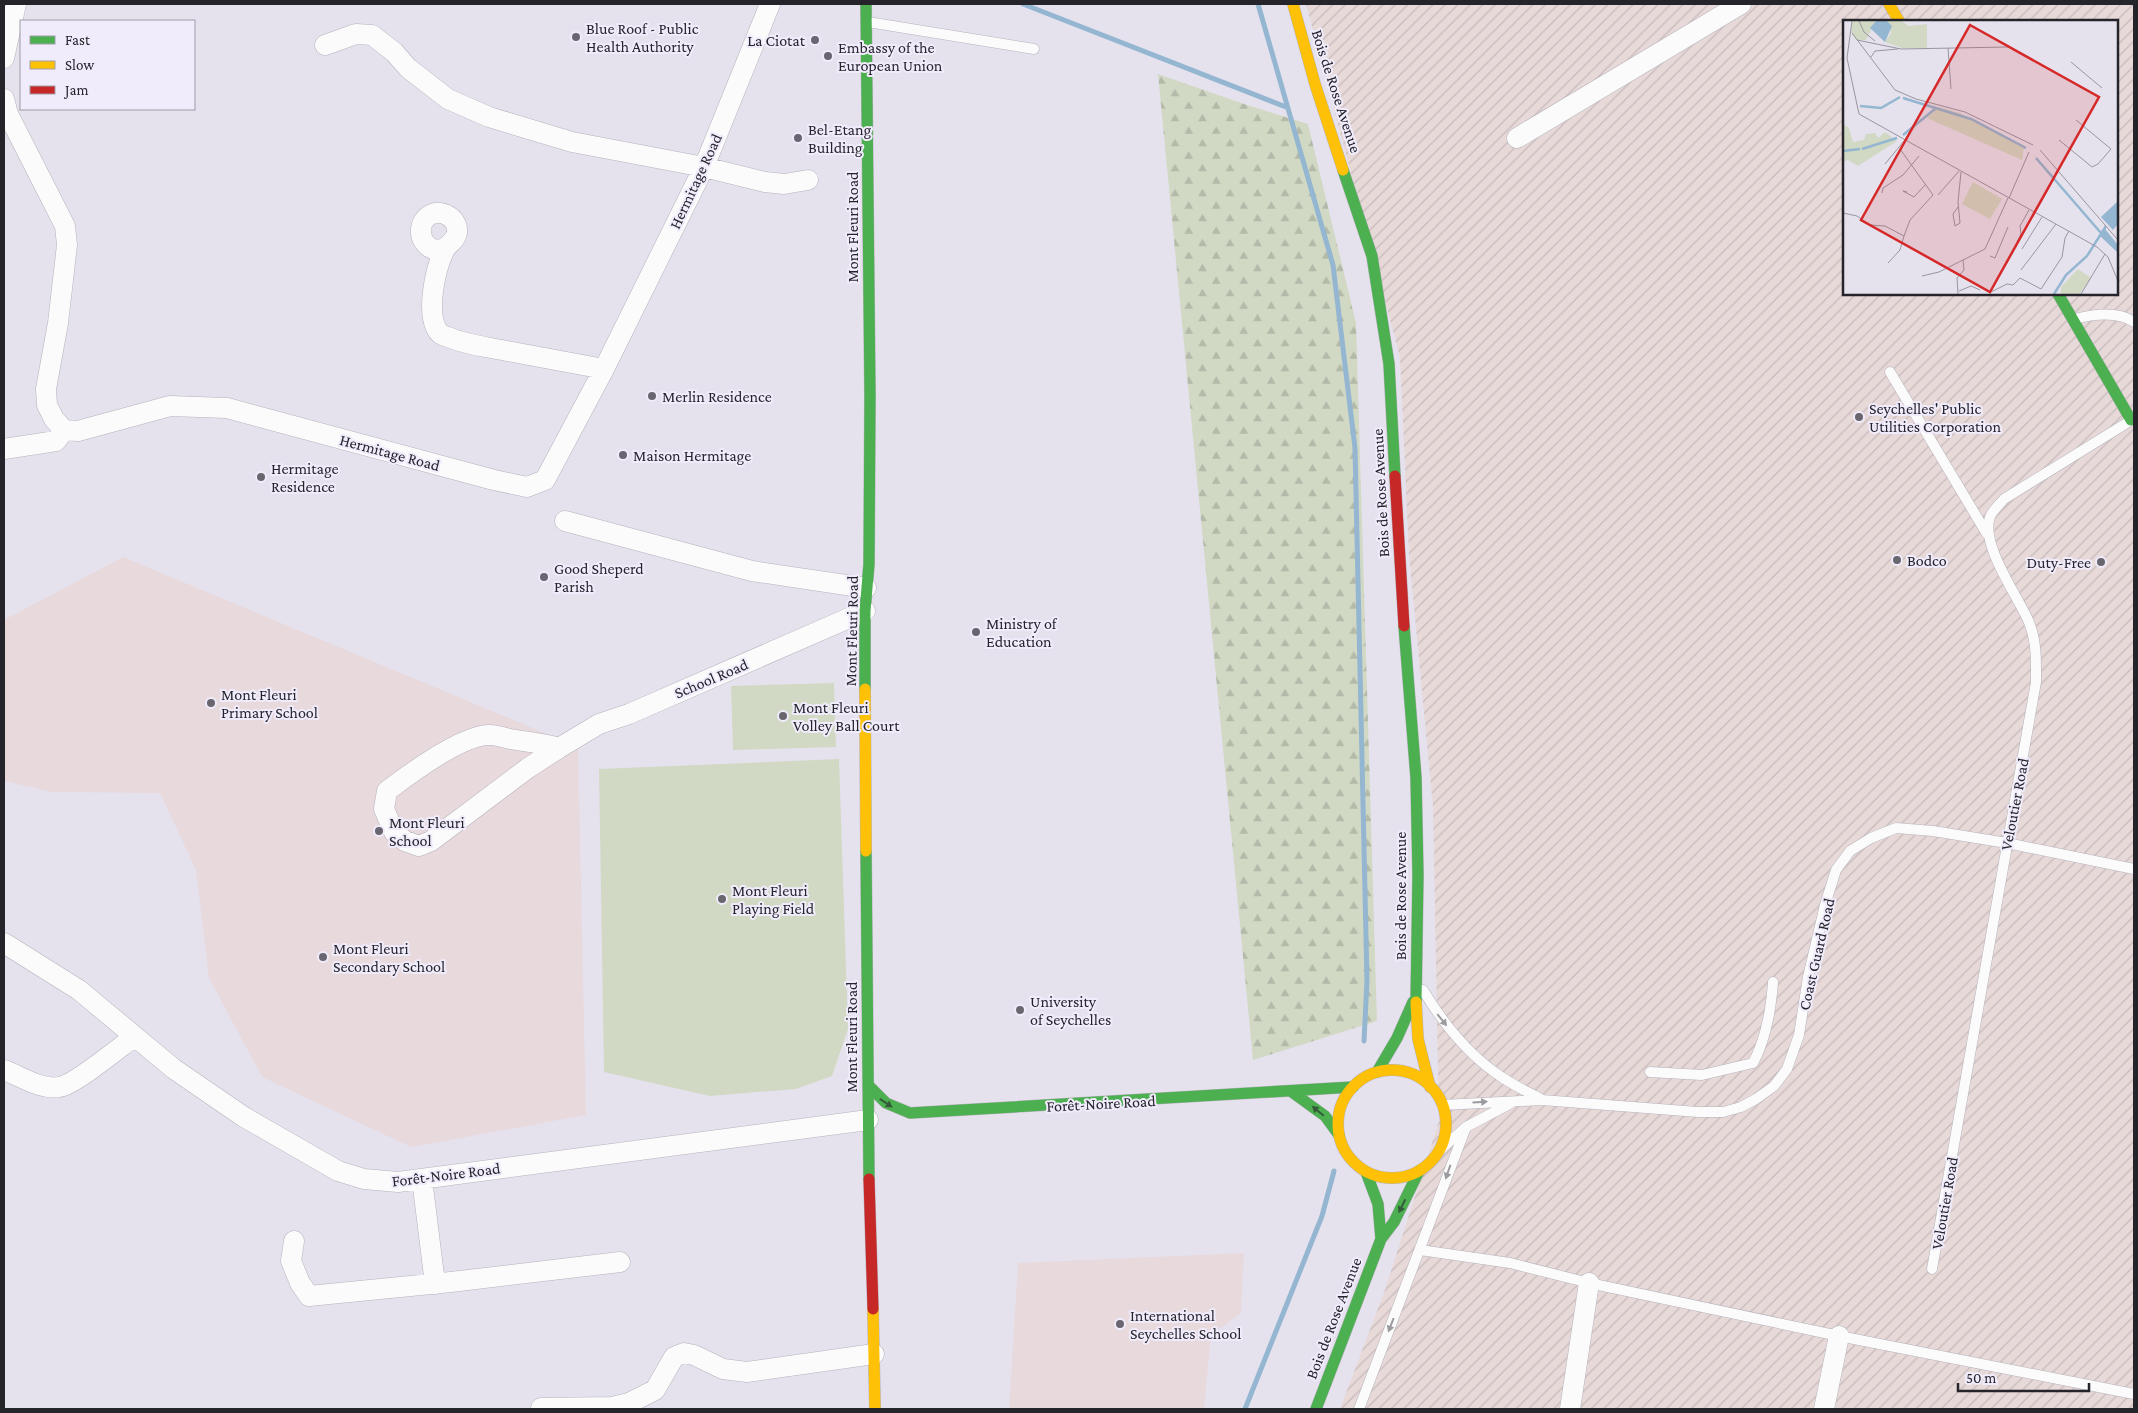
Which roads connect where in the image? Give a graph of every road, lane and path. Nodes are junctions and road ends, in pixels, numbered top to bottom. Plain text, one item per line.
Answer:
1 (16, 4) edge
2 (770, 4) edge
3 (866, 4) edge
4 (1293, 4) edge
5 (1741, 4) edge
6 (1889, 4) edge
7 (1898, 20) edge
8 (866, 22) junction
9 (325, 45) dead end
10 (1034, 49) dead end
11 (4, 58) edge
12 (4, 99) edge
13 (1517, 138) dead end
14 (704, 167) junction
15 (808, 180) dead end
16 (444, 249) dead end
17 (2059, 295) edge
18 (2072, 319) junction
19 (2134, 322) edge
20 (604, 369) junction
21 (1890, 372) dead end
22 (2133, 423) edge
23 (64, 430) junction
24 (4, 449) edge
25 (565, 521) dead end
26 (1987, 534) junction
27 (866, 588) junction
28 (865, 611) junction
29 (559, 748) junction
30 (2007, 843) junction
31 (2134, 869) edge
32 (4, 943) edge
33 (1416, 979) junction
34 (1773, 982) dead end
35 (1415, 993) junction
36 (134, 1037) junction
37 (4, 1070) edge
38 (1377, 1072) junction
39 (1650, 1072) dead end
40 (868, 1085) junction
41 (1353, 1087) junction
42 (1430, 1087) junction
43 (1292, 1092) junction
44 (1519, 1100) junction
45 (1542, 1100) junction
46 (1442, 1105) junction
47 (910, 1113) junction
48 (894, 1120) dead end
49 (874, 1125) junction
50 (1466, 1127) junction
51 (1339, 1134) junction
52 (1440, 1150) junction
53 (1419, 1171) junction
54 (1366, 1172) junction
55 (422, 1179) junction
56 (1381, 1239) junction
57 (294, 1241) dead end
58 (1420, 1250) junction
59 (620, 1262) dead end
60 (1932, 1270) dead end
61 (1589, 1283) junction
62 (435, 1284) junction
63 (1839, 1336) junction
64 (874, 1354) junction
65 (2134, 1394) edge
66 (541, 1408) edge
67 (875, 1409) edge
68 (1316, 1409) edge
69 (1359, 1409) edge
70 (1570, 1409) edge
71 (1824, 1409) edge

1 - 11 street
2 - 14 street, Hermitage Road
3 - 8 main road, Mont Fleuri Road
4 - 33 main road, Bois de Rose Avenue
5 - 13 street
6 - 7 main road
8 - 10 lane
8 - 27 main road, Mont Fleuri Road
9 - 14 street
12 - 23 street
14 - 15 street
14 - 20 street, Hermitage Road
16 - 20 street
17 - 18 main road
18 - 19 lane
18 - 22 main road
20 - 23 street, Hermitage Road
21 - 26 lane, Veloutier Road
22 - 26 lane
23 - 24 street
25 - 27 street
26 - 30 lane, Veloutier Road
27 - 28 main road, Mont Fleuri Road
28 - 29 street, School Road
28 - 40 main road, Mont Fleuri Road
29 - 29 street, School Road
30 - 31 lane, Coast Guard Road
30 - 45 lane, Coast Guard Road
30 - 60 lane, Veloutier Road
32 - 36 street, Forêt-Noire Road
33 - 35 main road, Bois de Rose Avenue
33 -> 45 lane
34 - 39 lane
35 - 38 main road, Bois de Rose Avenue
35 - 42 main road, Bois de Rose Avenue
36 - 37 street
36 - 55 street, Forêt-Noire Road
38 - 41 main road
38 - 42 main road
40 -> 47 main road, Forêt-Noire Road
40 - 49 main road, Mont Fleuri Road
41 - 43 main road, Forêt-Noire Road
41 - 51 main road
42 - 46 main road
43 - 47 main road, Forêt-Noire Road
51 -> 43 main road
44 - 45 lane, Coast Guard Road
46 -> 44 lane, Coast Guard Road
44 - 50 lane, Coast Guard Road
46 - 52 main road
47 - 48 main road, Forêt-Noire Road
49 - 55 street, Forêt-Noire Road
49 - 64 main road
50 - 52 lane, Coast Guard Road
50 -> 58 lane
51 - 54 main road
52 - 53 main road
53 - 54 main road
53 -> 56 main road, Bois de Rose Avenue
54 - 56 main road, Bois de Rose Avenue
55 - 62 street
56 - 68 main road, Bois de Rose Avenue
57 - 62 street
58 - 61 lane
58 -> 69 lane
59 - 62 street
61 - 63 lane
61 - 70 street
63 - 65 lane
63 - 71 street
64 - 66 street
64 - 67 main road

